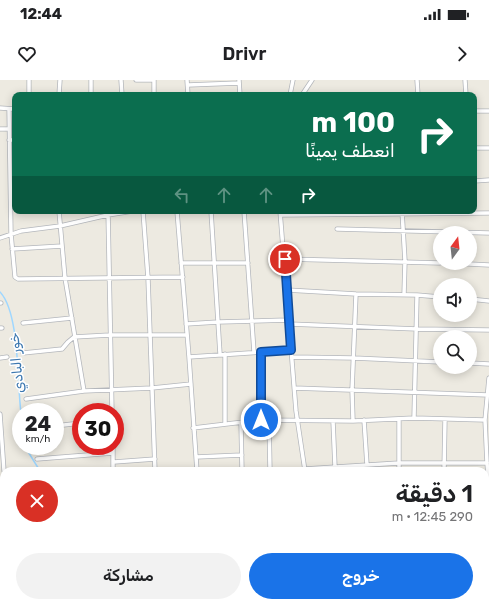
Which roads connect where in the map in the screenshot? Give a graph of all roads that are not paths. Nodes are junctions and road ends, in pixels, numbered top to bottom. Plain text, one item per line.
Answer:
1 (30, 80) edge
2 (60, 80) edge
3 (91, 80) edge
4 (121, 80) edge
5 (136, 80) edge
6 (154, 80) edge
7 (187, 80) edge
8 (293, 80) edge
9 (312, 80) edge
10 (417, 80) edge
11 (465, 80) edge
12 (239, 82) edge
13 (188, 85) junction
14 (29, 92) edge
15 (59, 92) edge
16 (91, 92) edge
17 (122, 92) edge
18 (154, 92) edge
19 (188, 92) edge
20 (240, 92) edge
21 (291, 92) edge
22 (304, 92) edge
23 (418, 92) edge
24 (466, 92) edge
25 (0, 108) edge
26 (9, 109) joint
27 (489, 110) edge
28 (477, 111) edge
29 (0, 129) edge
30 (9, 129) junction
31 (9, 140) joint
32 (477, 148) edge
33 (489, 148) edge
34 (10, 169) joint
35 (489, 180) edge
36 (477, 181) edge
37 (477, 213) edge
38 (489, 213) edge
39 (59, 214) edge
40 (104, 214) edge
41 (108, 214) edge
42 (143, 214) edge
43 (177, 214) edge
44 (211, 214) edge
45 (244, 214) edge
46 (280, 214) edge
47 (402, 214) edge
48 (60, 226) junction
49 (337, 229) dead end
50 (403, 231) junction
51 (489, 233) edge
52 (11, 234) junction
53 (0, 238) edge
54 (62, 246) junction
55 (12, 248) junction
56 (285, 259) junction
57 (405, 261) junction
58 (214, 262) junction
59 (181, 263) junction
60 (248, 263) junction
61 (433, 263) edge
62 (477, 264) edge
63 (489, 265) edge
64 (108, 277) junction
65 (183, 277) junction
66 (65, 278) junction
67 (148, 278) junction
68 (287, 290) junction
69 (356, 294) junction
70 (404, 295) junction
71 (417, 295) junction
72 (433, 296) edge
73 (477, 300) edge
74 (489, 301) edge
75 (72, 318) junction
76 (251, 321) junction
77 (218, 322) junction
78 (288, 322) junction
79 (23, 323) dead end
80 (186, 324) junction
81 (355, 326) junction
82 (417, 329) junction
83 (489, 330) edge
84 (110, 335) junction
85 (150, 335) junction
86 (187, 335) junction
87 (74, 337) junction
88 (291, 350) junction
89 (254, 352) junction
90 (261, 352) junction
91 (23, 353) dead end
92 (220, 354) junction
93 (225, 354) junction
94 (7, 357) dead end
95 (190, 357) junction
96 (292, 357) junction
97 (0, 358) edge
98 (354, 358) junction
99 (415, 360) junction
100 (433, 361) edge
101 (477, 363) edge
102 (489, 364) edge
103 (489, 378) edge
104 (191, 384) junction
105 (152, 388) junction
106 (294, 388) junction
107 (112, 389) junction
108 (352, 390) junction
109 (84, 391) junction
110 (414, 392) junction
111 (488, 395) junction
112 (26, 399) dead end
113 (112, 403) edge
114 (488, 407) edge
115 (0, 414) edge
116 (414, 418) junction
117 (399, 419) junction
118 (445, 419) junction
119 (261, 420) junction
120 (269, 420) junction
121 (297, 420) junction
122 (364, 420) junction
123 (485, 420) junction
124 (333, 421) junction
125 (353, 421) junction
126 (241, 423) junction
127 (226, 424) junction
128 (193, 428) junction
129 (88, 455) edge
130 (113, 455) edge
131 (242, 455) junction
132 (196, 456) junction
133 (37, 459) dead end
134 (155, 459) junction
135 (114, 462) junction
136 (399, 463) junction
137 (444, 463) junction
138 (487, 463) junction
139 (367, 465) junction
140 (335, 466) junction
141 (4, 467) edge
142 (113, 467) edge
143 (155, 467) edge
144 (197, 467) edge
145 (242, 467) edge
146 (270, 467) edge
147 (304, 467) edge
148 (327, 467) edge
149 (399, 467) edge
150 (444, 467) edge
151 (487, 467) edge

1 - 14 street
2 - 15 street
3 - 16 street
4 - 17 street
5 - 6 street
6 - 18 street
7 - 13 street
8 - 21 street
9 - 22 street
10 - 23 street
11 - 24 street
12 - 13 street
12 - 20 street
13 - 19 street
25 - 26 street
26 - 30 street
27 - 28 street
29 - 30 street
30 - 31 street
31 - 34 street
32 - 33 street
34 - 52 street
35 - 36 street
37 - 38 street
39 - 48 street
40 - 48 street
41 - 64 street
42 - 67 street
43 - 59 street
44 - 58 street
45 - 60 street
46 - 56 street
47 - 50 street
48 - 52 street
48 - 54 street
49 - 50 street
50 - 51 street
50 - 57 street
52 - 53 street
52 - 55 street
54 - 55 street
54 - 66 street
55 - 66 street
56 - 57 street
56 - 68 street
57 - 61 street
57 - 70 street
58 - 59 street
58 - 60 street
58 - 77 street
59 - 65 street
60 - 76 street
62 - 63 street
64 - 66 street
64 - 67 street
64 - 84 street
65 - 67 street
65 - 80 street
66 - 75 street
67 - 85 street
68 - 69 street
68 - 78 street
69 - 70 street
69 - 81 street
70 - 71 street
71 - 72 street
71 - 82 street
73 - 74 street
75 - 79 street
75 - 87 street
76 - 77 street
76 - 78 street
76 - 89 street
77 - 80 street
77 - 92 street
78 - 81 street
78 - 88 street
80 - 86 street
81 - 82 street
81 - 98 street
82 - 83 street
82 - 99 street
84 - 85 street
84 - 87 street
84 - 107 street
85 - 86 street
85 - 105 street
86 - 95 street
87 - 91 street
87 - 109 street
88 - 90 street
88 - 96 street
89 - 90 street
89 - 93 street
90 - 119 street
92 - 93 street
92 - 95 street
93 - 127 street
94 - 97 street
95 - 104 street
96 - 98 street
96 - 106 street
98 - 99 street
98 - 108 street
99 - 100 street
99 - 110 street
101 - 102 street
103 - 111 street
104 - 105 street
104 - 128 street
105 - 107 street
105 - 134 street
106 - 108 street
106 - 121 street
107 - 109 street
107 - 113 street
108 - 110 street
108 - 125 street
109 - 112 street
110 - 111 street
110 - 116 street
111 - 114 street
114 - 123 street
115 - 141 street
116 - 117 street
116 - 118 street
117 - 122 street
117 - 136 street
118 - 123 street
118 - 137 street
119 - 120 street
119 - 126 street
120 - 121 street
120 - 146 street
121 - 124 street
121 - 147 street
122 - 125 street
122 - 139 street
123 - 138 street
124 - 125 street
124 - 140 street
126 - 127 street
126 - 131 street
127 - 128 street
128 - 132 street
129 - 133 street
130 - 135 street
131 - 132 street
131 - 145 street
132 - 144 street
134 - 135 street
134 - 143 street
135 - 142 street
136 - 137 street
136 - 139 street
136 - 149 street
137 - 138 street
137 - 150 street
138 - 151 street
139 - 140 street
140 - 148 street

